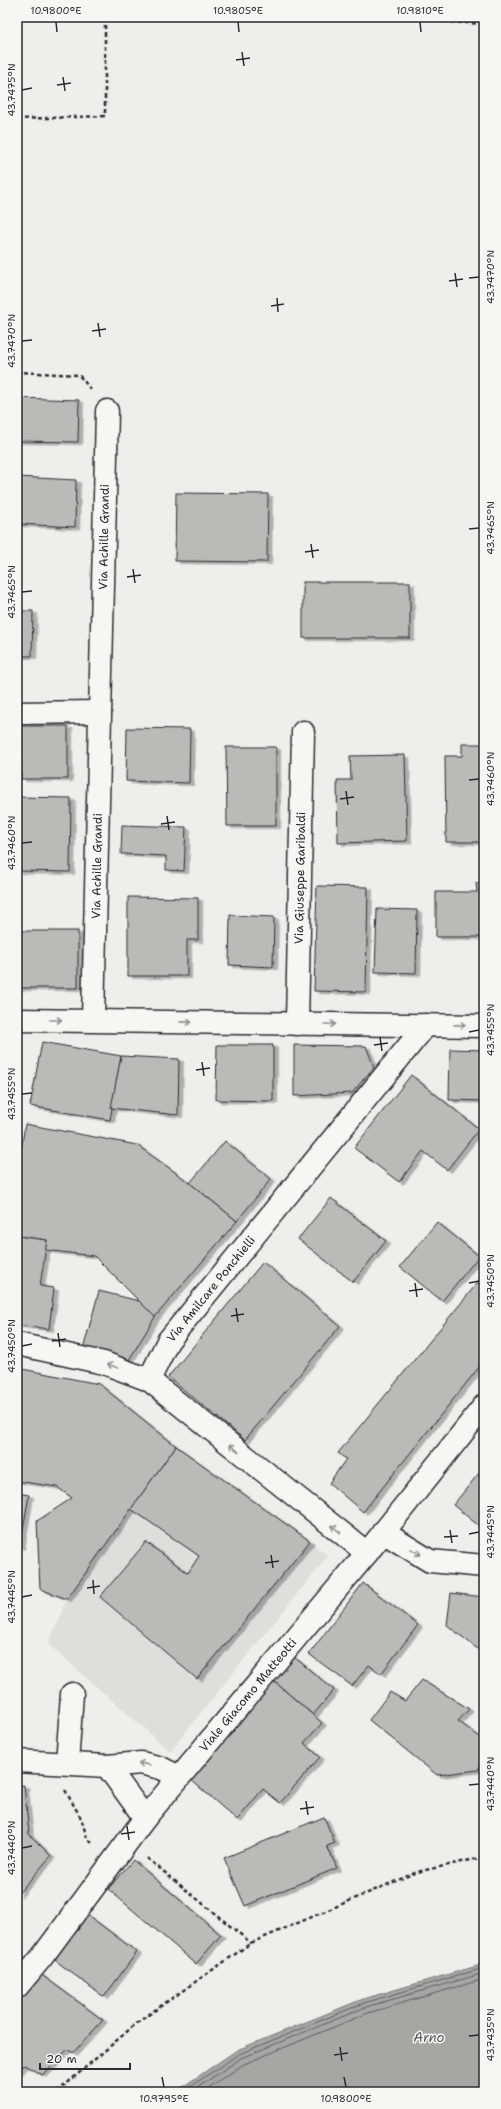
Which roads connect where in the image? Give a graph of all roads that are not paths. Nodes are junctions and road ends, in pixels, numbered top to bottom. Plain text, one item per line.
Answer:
1 (107, 411) road end
2 (100, 712) junction
3 (17, 713) edge
4 (303, 732) dead end
5 (17, 1020) edge
6 (93, 1020) junction
7 (297, 1024) junction
8 (426, 1025) junction
9 (484, 1026) edge
10 (17, 1344) edge
11 (149, 1380) junction
12 (484, 1406) edge
13 (383, 1532) junction
14 (367, 1553) junction
15 (484, 1566) edge
16 (72, 1694) dead end
17 (21, 1760) edge
18 (58, 1762) junction
19 (107, 1766) junction
20 (179, 1777) junction
21 (144, 1818) junction
22 (17, 1987) edge

1 - 2 street, Via Achille Grandi
2 - 3 street
2 - 6 street, Via Achille Grandi
4 - 7 street, Via Giuseppe Garibaldi
5 -> 6 street
6 -> 7 street
7 -> 8 street
8 -> 9 street
8 - 11 street, Via Amilcare Ponchielli
11 -> 10 street
14 -> 11 street
12 - 13 street, Viale Giacomo Matteotti
13 - 14 street, Viale Giacomo Matteotti
13 -> 15 street
14 - 20 street, Viale Giacomo Matteotti
16 - 18 street
17 - 18 street
18 - 19 street
20 -> 19 street
19 - 21 street
20 - 21 street, Viale Giacomo Matteotti
21 - 22 street, Viale Giacomo Matteotti

